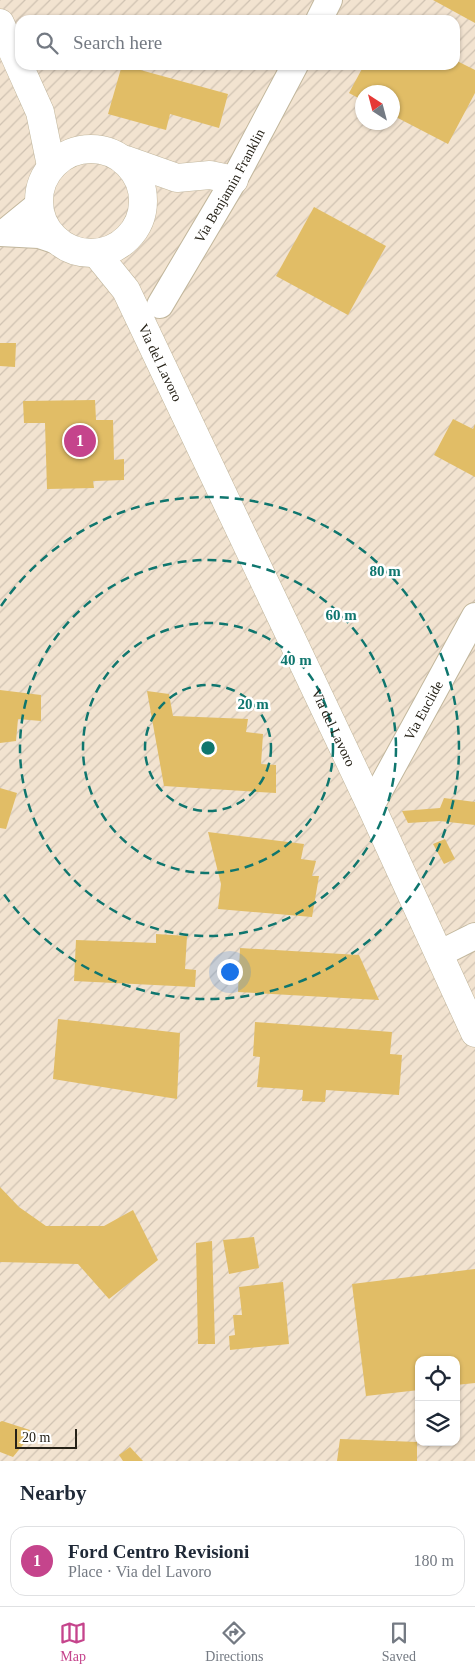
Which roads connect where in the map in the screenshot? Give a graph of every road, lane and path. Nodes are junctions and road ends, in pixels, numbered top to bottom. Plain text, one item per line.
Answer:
1 (330, 0) edge
2 (322, 15) edge
3 (0, 23) edge
4 (15, 56) edge
5 (21, 70) edge
6 (292, 70) edge
7 (40, 112) junction
8 (87, 148) junction
9 (126, 160) junction
10 (51, 166) junction
11 (234, 180) junction
12 (38, 205) junction
13 (142, 217) junction
14 (3, 232) edge
15 (57, 241) junction
16 (124, 242) junction
17 (96, 253) junction
18 (126, 290) junction
19 (160, 305) dead end
20 (475, 616) edge
21 (371, 806) junction
22 (475, 936) edge
23 (439, 954) junction
24 (475, 1032) edge

1 - 2 street
3 - 4 main road
5 - 7 main road
6 - 11 street, Via Benjamin Franklin
7 - 8 main road
7 - 10 main road
8 - 9 main road
8 - 10 main road
9 - 11 main road
9 - 13 main road
10 - 12 main road
11 - 13 main road
11 - 19 street, Via Benjamin Franklin
12 - 14 street
12 - 15 main road
13 - 16 main road
14 - 15 street
15 - 17 main road
16 - 17 main road
16 - 18 main road
17 - 18 main road
18 - 21 main road, Via del Lavoro
20 - 21 street, Via Euclide
21 - 23 main road, Via del Lavoro
22 - 23 street
23 - 24 main road, Via del Lavoro

